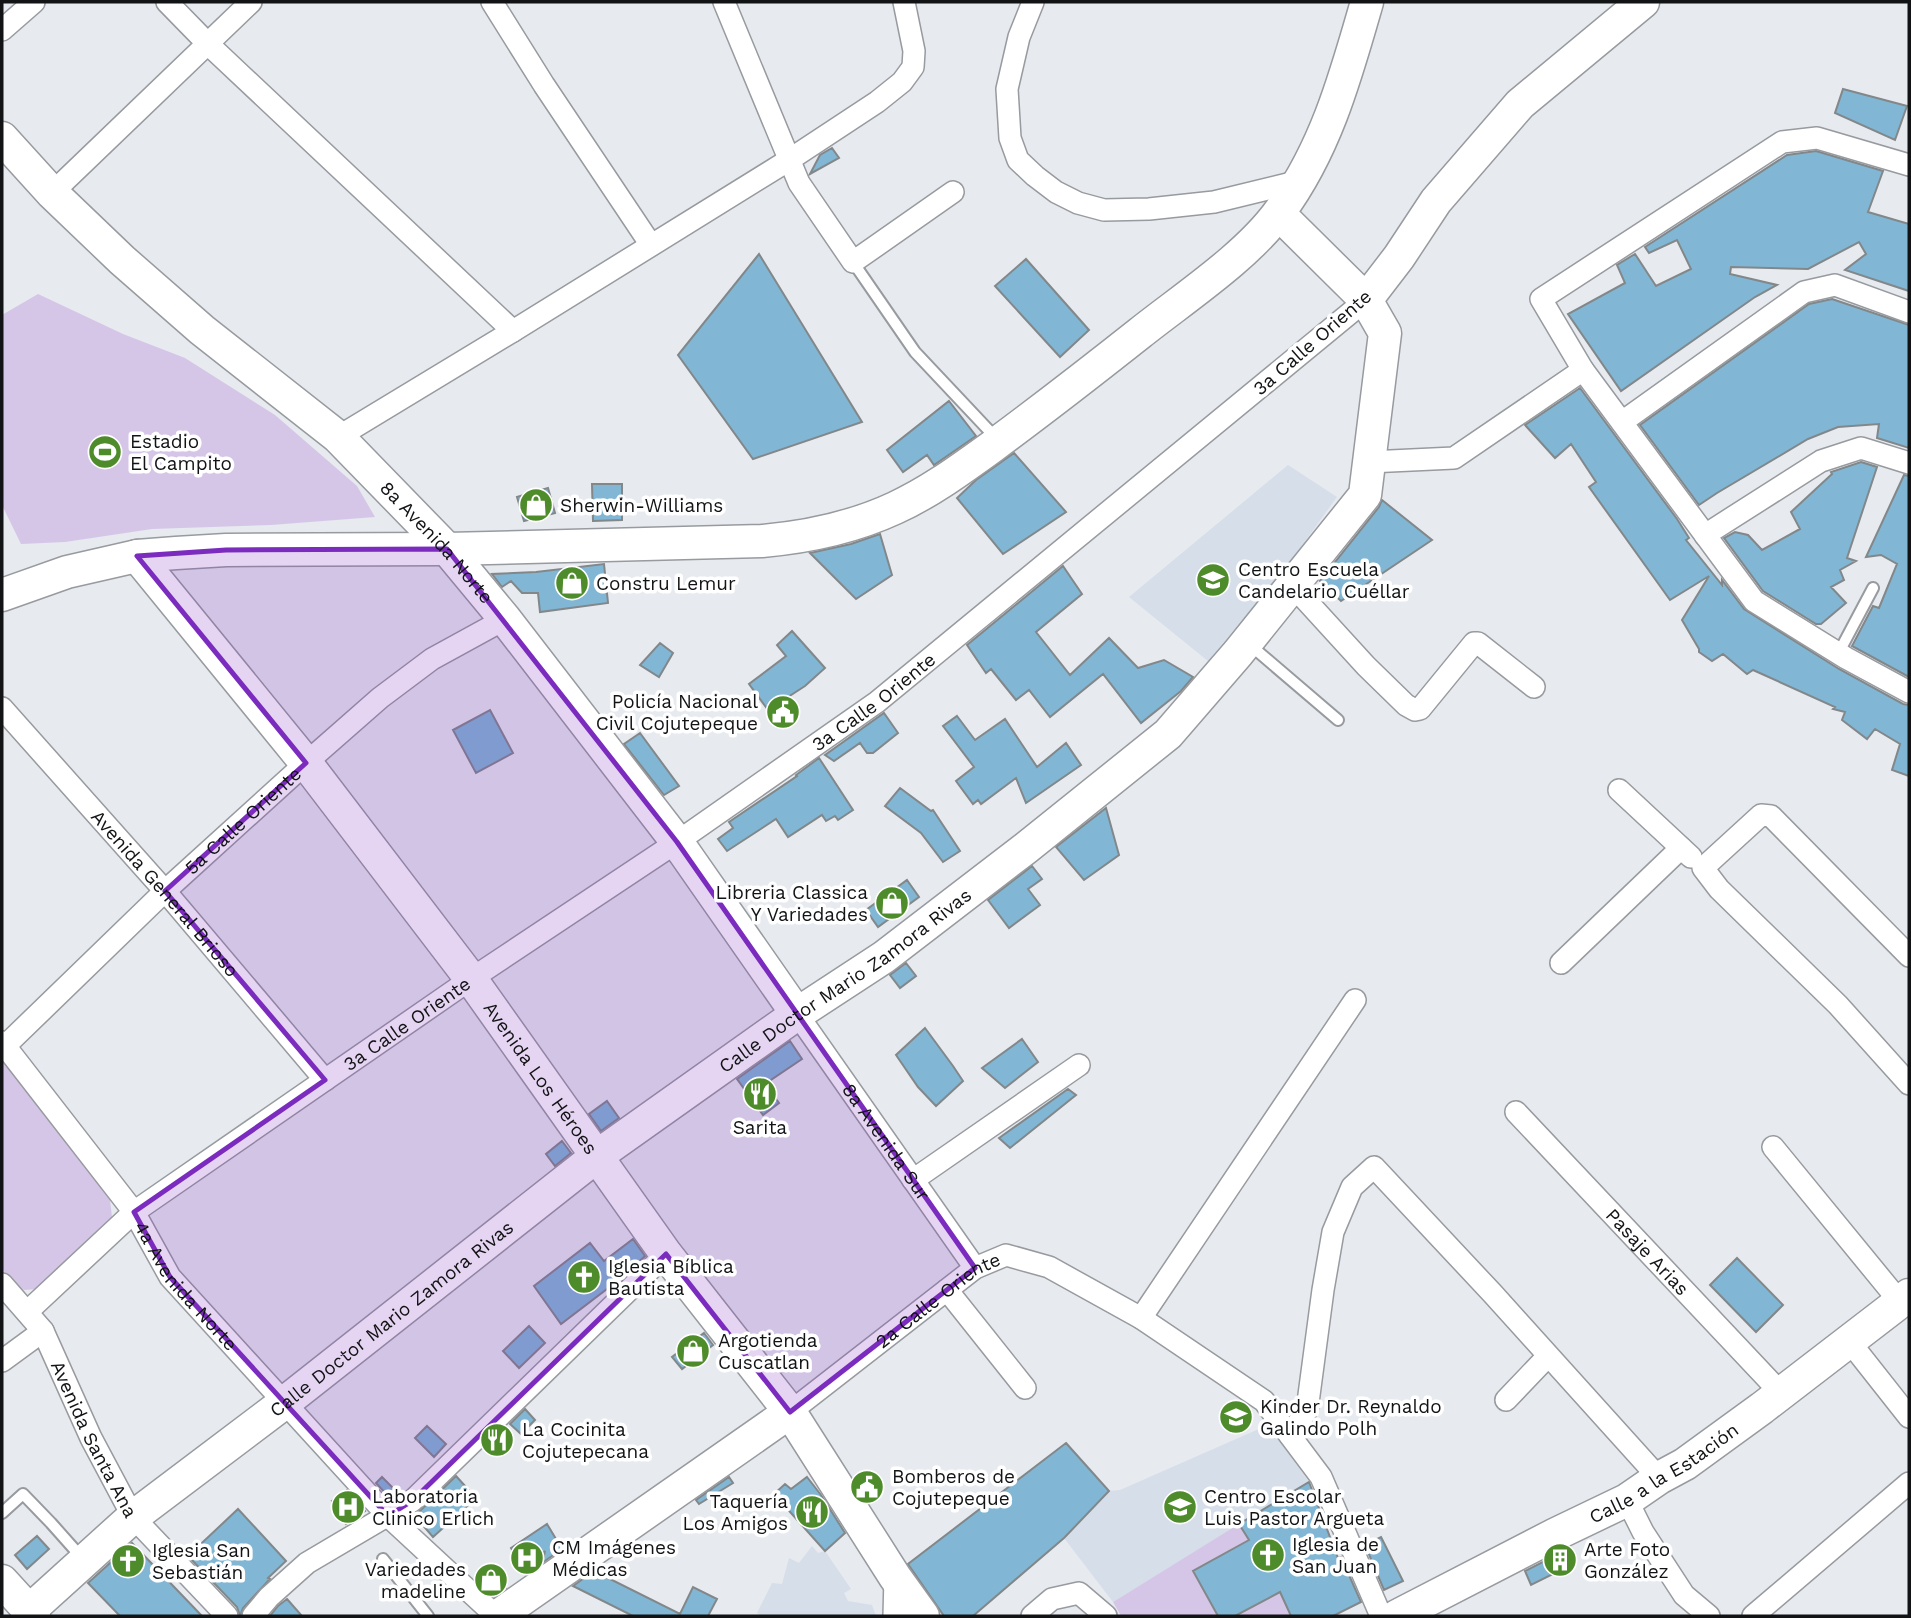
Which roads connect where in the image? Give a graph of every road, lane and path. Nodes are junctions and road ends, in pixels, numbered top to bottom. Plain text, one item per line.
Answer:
1 (34, 2) edge
2 (167, 2) edge
3 (251, 2) edge
4 (492, 2) edge
5 (724, 2) edge
6 (904, 2) edge
7 (1033, 2) edge
8 (1367, 2) edge
9 (1643, 2) edge
10 (2, 30) edge
11 (208, 44) junction
12 (2, 138) edge
13 (789, 160) junction
14 (1909, 165) edge
15 (1300, 181) junction
16 (953, 192) dead end
17 (52, 193) junction
18 (1279, 214) junction
19 (651, 245) junction
20 (853, 262) junction
21 (1366, 300) junction
22 (1909, 312) edge
23 (513, 331) junction
24 (1583, 370) junction
25 (1622, 422) junction
26 (338, 437) junction
27 (999, 442) junction
28 (1369, 462) junction
29 (1909, 463) edge
30 (1705, 535) junction
31 (447, 549) junction
32 (137, 556) junction
33 (1292, 586) junction
34 (1872, 589) dead end
35 (2, 595) edge
36 (505, 619) junction
37 (1247, 642) junction
38 (1838, 654) junction
39 (1534, 687) dead end
40 (1909, 692) edge
41 (2, 708) edge
42 (1338, 720) dead end
43 (306, 763) junction
44 (1619, 790) dead end
45 (677, 842) junction
46 (1681, 848) junction
47 (1703, 868) junction
48 (165, 891) junction
49 (1909, 956) edge
50 (1561, 963) dead end
51 (471, 979) junction
52 (1355, 1000) dead end
53 (797, 1014) junction
54 (3, 1046) edge
55 (1079, 1065) dead end
56 (325, 1080) junction
57 (1909, 1084) edge
58 (1516, 1112) dead end
59 (1773, 1147) dead end
60 (597, 1156) junction
61 (913, 1181) junction
62 (134, 1212) junction
63 (666, 1254) junction
64 (975, 1268) junction
65 (2, 1284) edge
66 (947, 1290) junction
67 (1905, 1298) edge
68 (27, 1312) junction
69 (1141, 1318) junction
70 (43, 1331) junction
71 (1849, 1341) junction
72 (1548, 1356) junction
73 (2, 1361) edge
74 (1025, 1388) dead end
75 (1781, 1393) junction
76 (1506, 1400) dead end
77 (284, 1403) junction
78 (790, 1412) junction
79 (1909, 1417) edge
80 (1290, 1435) junction
81 (1659, 1478) junction
82 (1909, 1483) edge
83 (1627, 1500) junction
84 (2, 1513) edge
85 (388, 1516) junction
86 (133, 1517) junction
87 (383, 1559) dead end
88 (85, 1561) junction
89 (895, 1577) junction
90 (2, 1581) edge
91 (1433, 1608) edge
92 (29, 1615) edge
93 (227, 1616) edge
94 (253, 1616) edge
95 (428, 1616) edge
96 (497, 1616) edge
97 (894, 1616) edge
98 (923, 1616) edge
99 (1031, 1616) edge
100 (1106, 1616) edge
101 (1381, 1616) edge
102 (1397, 1616) edge
103 (1709, 1616) edge
104 (1753, 1616) edge

1 - 10 street
2 - 11 street
3 - 11 street
4 - 19 street
5 - 13 street
6 - 13 street
7 - 15 street
8 - 15 street
9 - 21 street, 3a Calle Oriente
11 - 17 street
11 - 23 street
12 - 17 street, 8a Avenida Norte
13 - 19 street
13 - 20 street
14 - 24 street
15 - 18 street
16 - 20 street
17 - 26 street, 8a Avenida Norte
18 - 21 street, Calle Doctor Mario Zamora Rivas
18 - 27 street
19 - 23 street
20 - 27 lane
21 - 28 street, Calle Doctor Mario Zamora Rivas
21 - 45 street, 3a Calle Oriente
22 - 25 street
23 - 26 street
24 - 25 street
24 - 28 street
25 - 30 street
26 - 31 street, 8a Avenida Norte
27 - 31 street
28 - 33 street, Calle Doctor Mario Zamora Rivas
29 - 30 street
30 - 38 street
31 - 32 street
31 - 36 street, 8a Avenida Norte
32 - 35 street
32 - 43 street, Avenida Los Héroes
33 - 37 street, Calle Doctor Mario Zamora Rivas
33 - 39 street
34 - 38 lane
36 - 43 street, 5a Calle Oriente
36 - 45 street, 8a Avenida Norte
37 - 42 lane
37 - 53 street, Calle Doctor Mario Zamora Rivas
38 - 40 street
41 - 48 street, Avenida General Brioso
43 - 48 street, 5a Calle Oriente
43 - 51 street, Avenida Los Héroes
44 - 46 street
45 - 51 street, 3a Calle Oriente
45 - 53 street, 8a Avenida Norte
46 - 47 street
46 - 50 street
47 - 49 street
47 - 57 street
48 - 54 street, 5a Calle Oriente
48 - 56 street, Avenida General Brioso
51 - 56 street, 3a Calle Oriente
51 - 60 street, Avenida Los Héroes
52 - 69 street
53 - 60 street, Calle Doctor Mario Zamora Rivas
53 - 61 street, 8a Avenida Sur
54 - 62 street, 4a Avenida Norte
55 - 61 street
56 - 62 street, 3a Calle Oriente
58 - 75 street, Pasaje Arias
59 - 67 street
60 - 63 street, Avenida Los Héroes
60 - 77 street, Calle Doctor Mario Zamora Rivas
61 - 64 street, 8a Avenida Sur
62 - 68 street, 3a Calle Oriente
62 - 77 street, 4a Avenida Norte
63 - 78 street, Avenida Los Héroes
63 - 85 street
64 - 66 street, 2a Calle Oriente
64 - 69 street, 2a Calle Oriente
65 - 68 street, Avenida Santa Ana
66 - 74 street
66 - 78 street, 2a Calle Oriente
67 - 71 street, Calle a la Estación
68 - 70 street, Avenida Santa Ana
69 - 80 street, 2a Calle Oriente
70 - 73 street
70 - 86 street, Avenida Santa Ana
71 - 75 street, Calle a la Estación
71 - 79 street
72 - 76 street
72 - 80 street
72 - 81 street
75 - 81 street, Calle a la Estación
77 - 85 street, 4a Avenida Norte
77 - 86 street, Calle Doctor Mario Zamora Rivas
78 - 89 street, Avenida Los Héroes
78 - 96 street, 2a Calle Oriente
80 - 101 street, 2a Calle Oriente
81 - 83 street, Calle a la Estación
82 - 104 street
83 - 91 street, Calle a la Estación
83 - 103 street
84 - 88 lane
85 - 94 street
85 - 96 street, 4a Avenida Norte
86 - 88 street, Calle Doctor Mario Zamora Rivas
86 - 93 street, Avenida Santa Ana
87 - 95 lane
88 - 92 street, Calle Doctor Mario Zamora Rivas
89 - 97 street
89 - 98 street, Avenida Los Héroes
90 - 92 street
91 - 102 street, Calle a la Estación
99 - 100 street

